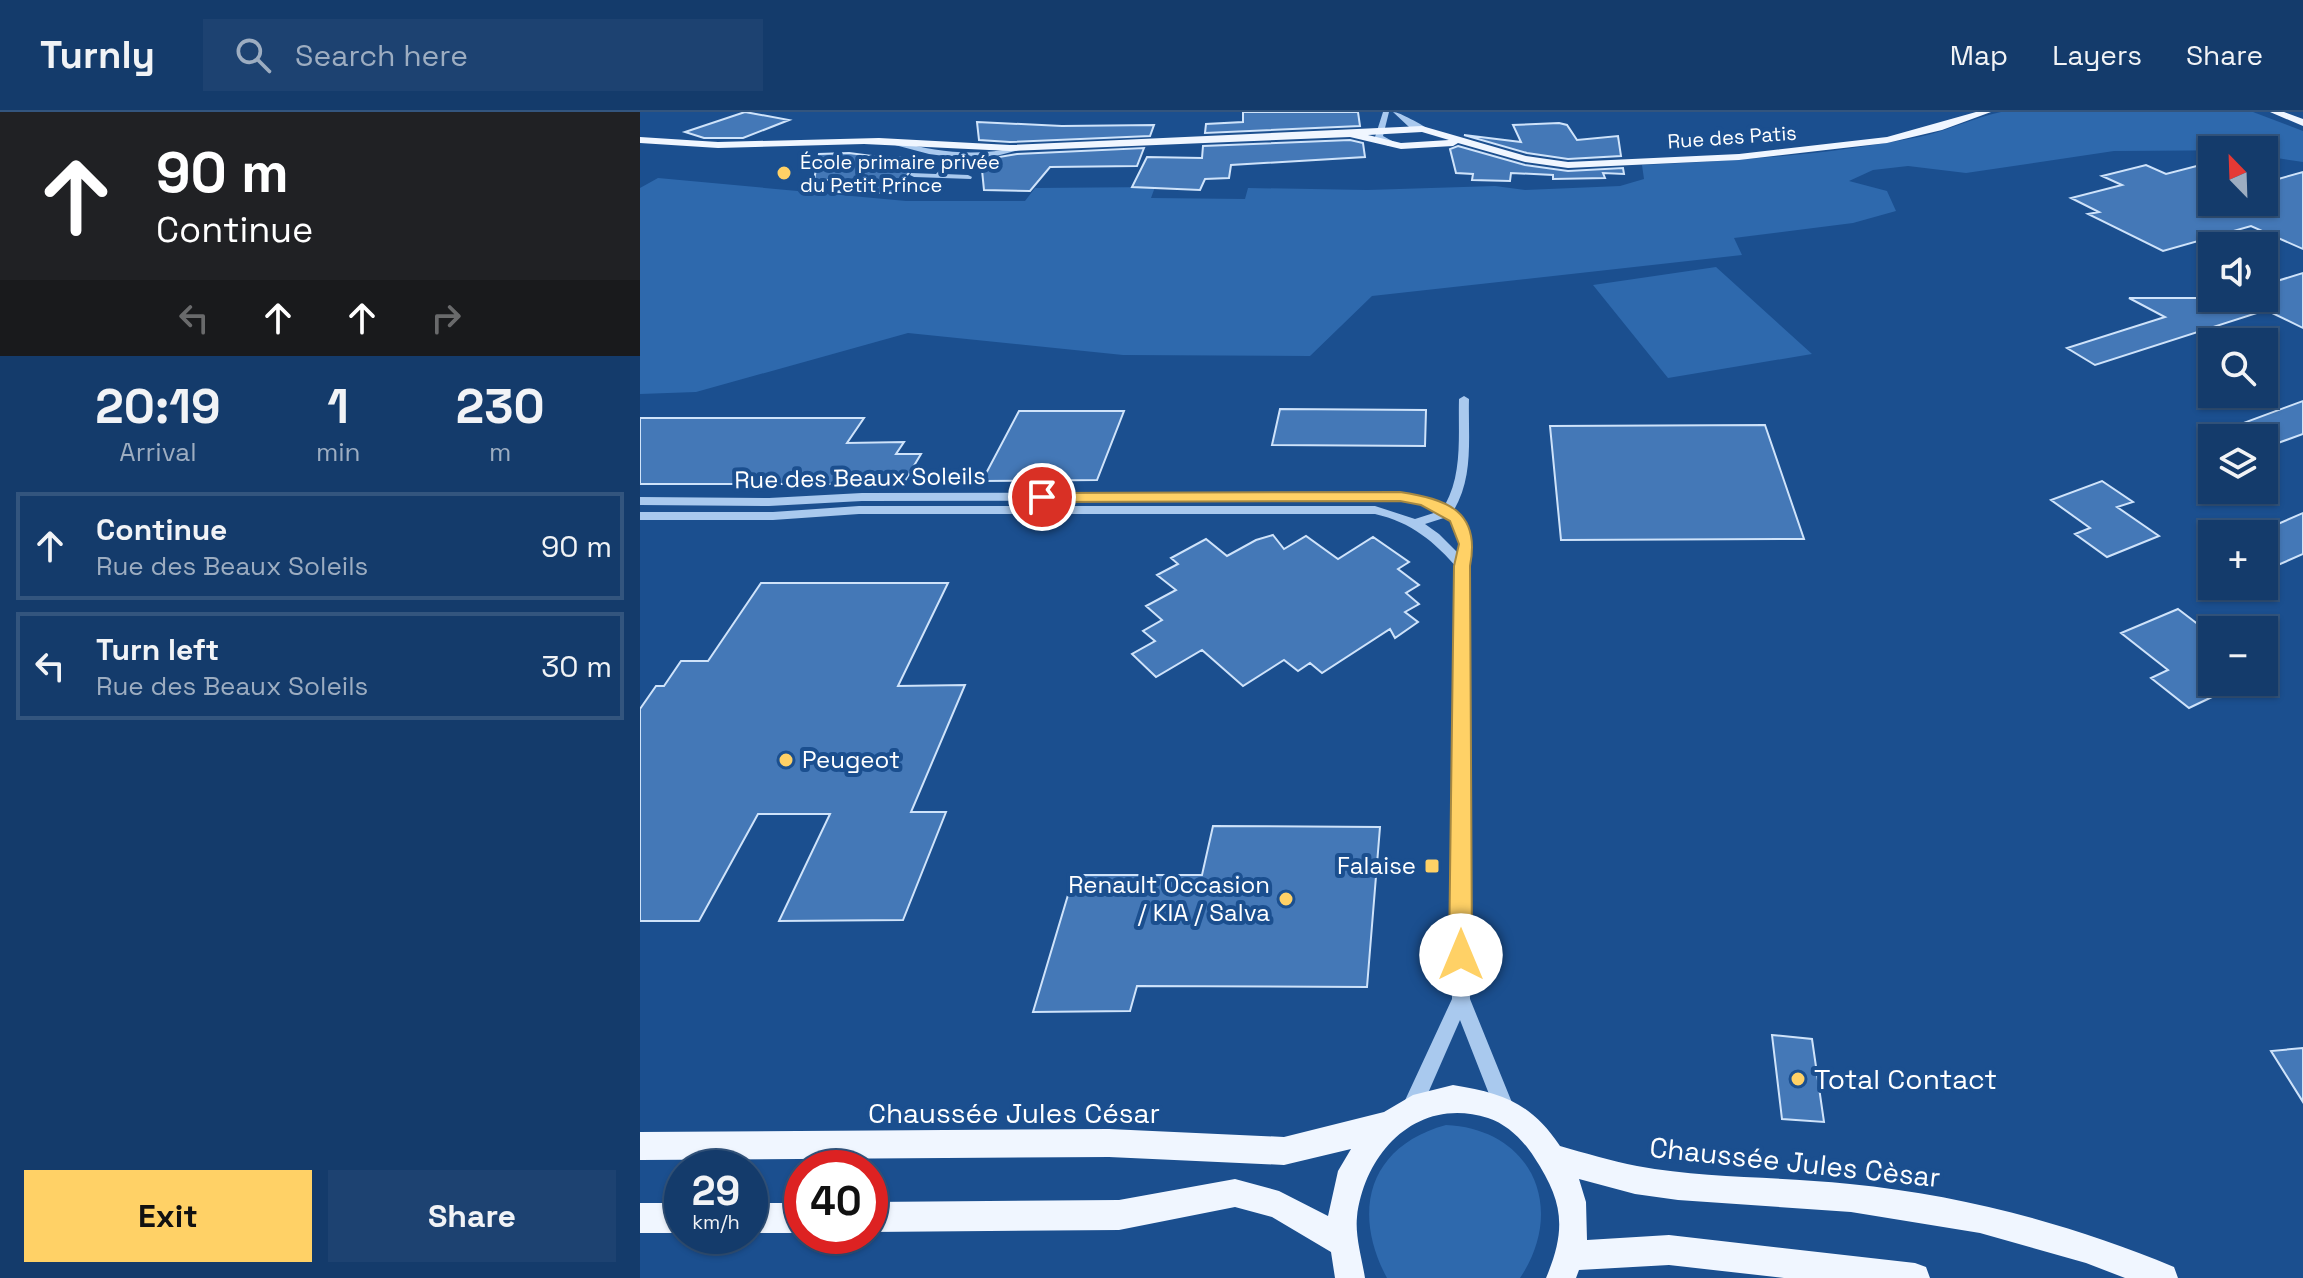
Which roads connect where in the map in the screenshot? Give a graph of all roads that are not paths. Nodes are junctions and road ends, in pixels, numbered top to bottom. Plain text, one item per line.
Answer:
1 (1386, 112) edge
2 (1396, 112) edge
3 (1986, 112) edge
4 (2275, 112) edge
5 (2303, 123) edge
6 (1380, 130) junction
7 (1428, 130) junction
8 (1331, 134) junction
9 (640, 140) edge
10 (867, 142) junction
11 (898, 143) junction
12 (1067, 143) junction
13 (1391, 144) junction
14 (1423, 144) junction
15 (1029, 146) junction
16 (1479, 146) junction
17 (959, 154) junction
18 (914, 175) dead end
19 (938, 176) junction
20 (968, 177) dead end
21 (1464, 399) dead end
22 (640, 501) edge
23 (1449, 511) junction
24 (640, 516) edge
25 (1415, 523) junction
26 (1462, 566) junction
27 (1461, 999) junction
28 (1411, 1109) junction
29 (1505, 1110) junction
30 (1384, 1126) junction
31 (640, 1146) edge
32 (1556, 1159) junction
33 (888, 1217) edge
34 (640, 1218) edge
35 (664, 1218) edge
36 (1341, 1241) junction
37 (1566, 1267) edge
38 (1350, 1278) edge
39 (1915, 1278) edge
40 (2163, 1278) edge

1 - 6 street
2 - 7 street
3 - 16 main road, Rue des Patis
4 - 5 main road
6 - 7 main road, Rue des Patis
6 - 8 main road, Rue des Patis
6 - 13 street
7 - 14 street
7 - 16 main road, Rue des Patis
8 - 12 main road, Rue des Patis
8 - 13 main road, Rue des Patis
9 - 10 main road, Rue des Patis
10 - 11 main road, Rue des Patis
10 - 12 main road, Rue des Patis
11 - 15 main road, Rue des Patis
11 - 17 street
12 - 15 main road, Rue des Patis
13 - 14 main road, Rue des Patis
14 - 16 main road, Rue des Patis
15 - 17 street
17 - 19 street
18 - 19 street
19 - 20 street
21 - 23 street
22 - 23 street, Rue des Beaux Soleils
23 - 25 street
23 - 26 street
24 - 25 street, Rue des Beaux Soleils
25 - 26 street, Rue des Beaux Soleils
26 - 27 street
27 - 28 street
27 - 29 street
28 - 29 main road
28 - 30 main road
29 - 32 main road
30 - 31 main road, Chaussée Jules César
30 - 36 main road
32 - 37 main road
32 - 40 main road, Chaussée Jules Cèsar
33 - 36 main road
34 - 35 main road
36 - 38 main road
37 - 39 main road

